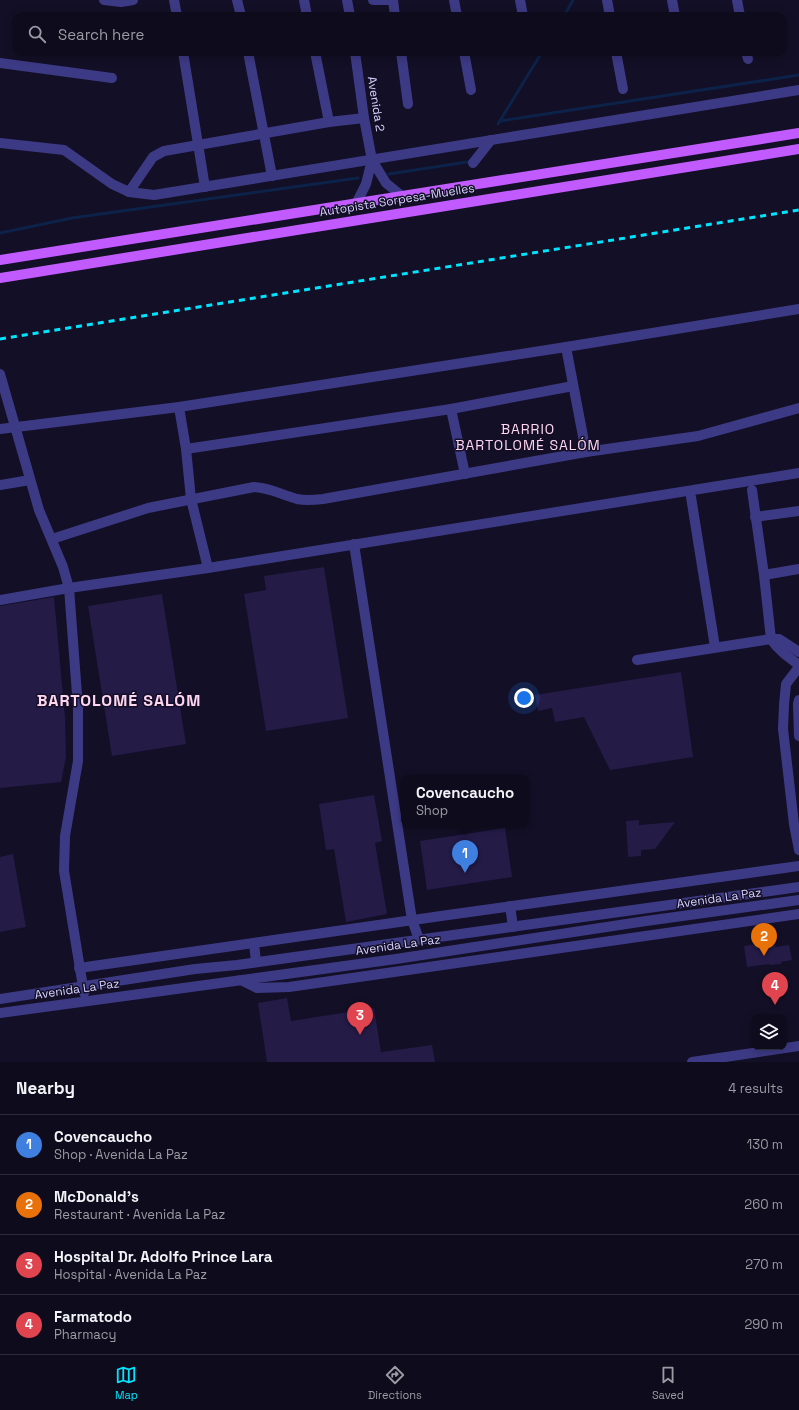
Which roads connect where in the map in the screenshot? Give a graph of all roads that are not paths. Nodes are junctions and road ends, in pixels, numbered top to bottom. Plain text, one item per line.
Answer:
1 (104, 0) edge
2 (133, 0) edge
3 (174, 0) edge
4 (237, 0) edge
5 (304, 0) edge
6 (347, 0) edge
7 (373, 0) edge
8 (393, 0) edge
9 (454, 0) edge
10 (520, 0) edge
11 (607, 0) edge
12 (672, 0) edge
13 (737, 0) edge
14 (176, 12) edge
15 (240, 12) edge
16 (306, 12) edge
17 (349, 12) edge
18 (395, 12) edge
19 (456, 12) edge
20 (522, 12) edge
21 (609, 12) edge
22 (674, 12) edge
23 (739, 12) edge
24 (184, 56) edge
25 (249, 56) edge
26 (316, 56) edge
27 (356, 56) edge
28 (402, 56) edge
29 (465, 56) edge
30 (617, 56) edge
31 (0, 63) edge
32 (112, 78) dead end
33 (623, 89) dead end
34 (471, 90) dead end
35 (799, 90) edge
36 (408, 104) dead end
37 (364, 118) junction
38 (329, 122) junction
39 (265, 133) junction
40 (799, 133) edge
41 (491, 140) junction
42 (0, 143) edge
43 (199, 145) junction
44 (799, 149) edge
45 (372, 160) junction
46 (473, 163) dead end
47 (272, 176) junction
48 (205, 187) junction
49 (129, 192) junction
50 (404, 197) junction
51 (356, 204) junction
52 (0, 260) edge
53 (17, 275) junction
54 (0, 278) edge
55 (0, 284) edge
56 (799, 309) edge
57 (566, 347) junction
58 (0, 374) edge
59 (573, 386) junction
60 (179, 407) junction
61 (799, 408) edge
62 (451, 409) junction
63 (15, 427) junction
64 (0, 429) edge
65 (186, 449) junction
66 (586, 452) junction
67 (799, 473) edge
68 (465, 474) junction
69 (30, 480) junction
70 (0, 484) edge
71 (752, 490) dead end
72 (691, 497) dead end
73 (191, 499) junction
74 (799, 511) edge
75 (756, 517) junction
76 (52, 539) junction
77 (354, 544) junction
78 (208, 568) junction
79 (799, 569) edge
80 (764, 575) junction
81 (69, 588) junction
82 (0, 600) edge
83 (770, 639) junction
84 (716, 647) junction
85 (799, 652) edge
86 (637, 660) dead end
87 (799, 666) edge
88 (799, 700) edge
89 (799, 736) edge
90 (799, 850) edge
91 (799, 866) edge
92 (799, 887) edge
93 (799, 900) edge
94 (510, 906) junction
95 (799, 914) edge
96 (412, 920) junction
97 (513, 927) junction
98 (419, 939) junction
99 (254, 943) junction
100 (194, 952) junction
101 (256, 962) junction
102 (79, 968) junction
103 (195, 969) junction
104 (241, 980) junction
105 (83, 986) junction
106 (0, 999) edge
107 (86, 1001) junction
108 (0, 1013) edge
109 (799, 1046) edge
110 (692, 1062) edge

1 - 2 street
3 - 14 street
4 - 15 street
5 - 16 street
6 - 17 street
7 - 8 street
8 - 18 street
9 - 19 street
10 - 20 street
11 - 21 street
12 - 22 street
13 - 23 street
24 - 43 street
25 - 39 street
26 - 38 street
27 - 37 street, Avenida 2
28 - 36 street
29 - 34 street
30 - 33 street
31 - 32 street
35 - 41 street
37 - 38 street
37 - 45 street, Avenida 2
38 - 39 street
39 - 43 street
39 - 47 street
40 - 50 main road, Autopista Sorpesa-Muelles
41 - 45 street
41 - 46 street
42 - 49 street
43 - 48 street
43 - 49 street
44 - 53 main road, Autopista Sorpesa-Muelles
45 - 47 street
45 - 50 street
45 - 51 street
47 - 48 street
48 - 49 street
50 - 51 main road, Autopista Sorpesa-Muelles
51 - 52 main road, Autopista Sorpesa-Muelles
53 - 54 main road, Autopista Sorpesa-Muelles
53 - 55 main road
56 - 57 street
57 - 59 street
57 - 60 street
58 - 63 street
59 - 62 street
59 - 66 street
60 - 63 street
60 - 65 street
61 - 66 street
62 - 65 street
62 - 68 street
63 - 64 street
63 - 69 street
65 - 73 street
66 - 68 street
67 - 77 street
68 - 73 street
69 - 70 street
69 - 76 street
71 - 75 street
72 - 84 street
73 - 76 street
73 - 78 street
74 - 75 street
75 - 80 street
76 - 81 street
77 - 78 street
77 - 96 street
78 - 81 street
79 - 80 street
80 - 83 street
81 - 82 street
81 - 102 street
83 - 84 street
83 - 85 street
83 - 87 street
84 - 86 street
87 - 90 street
88 - 89 street
91 - 94 street
92 - 97 street, Avenida La Paz
93 - 104 street, Avenida La Paz
94 - 96 street
94 - 97 street
95 - 104 street
96 - 98 street
96 - 99 street
97 - 98 street, Avenida La Paz
98 - 101 street, Avenida La Paz
99 - 100 street
99 - 101 street
100 - 102 street
100 - 103 street
101 - 103 street, Avenida La Paz
102 - 105 street
103 - 105 street, Avenida La Paz
104 - 107 street, Avenida La Paz
105 - 106 street, Avenida La Paz
105 - 107 street
107 - 108 street, Avenida La Paz
109 - 110 street

